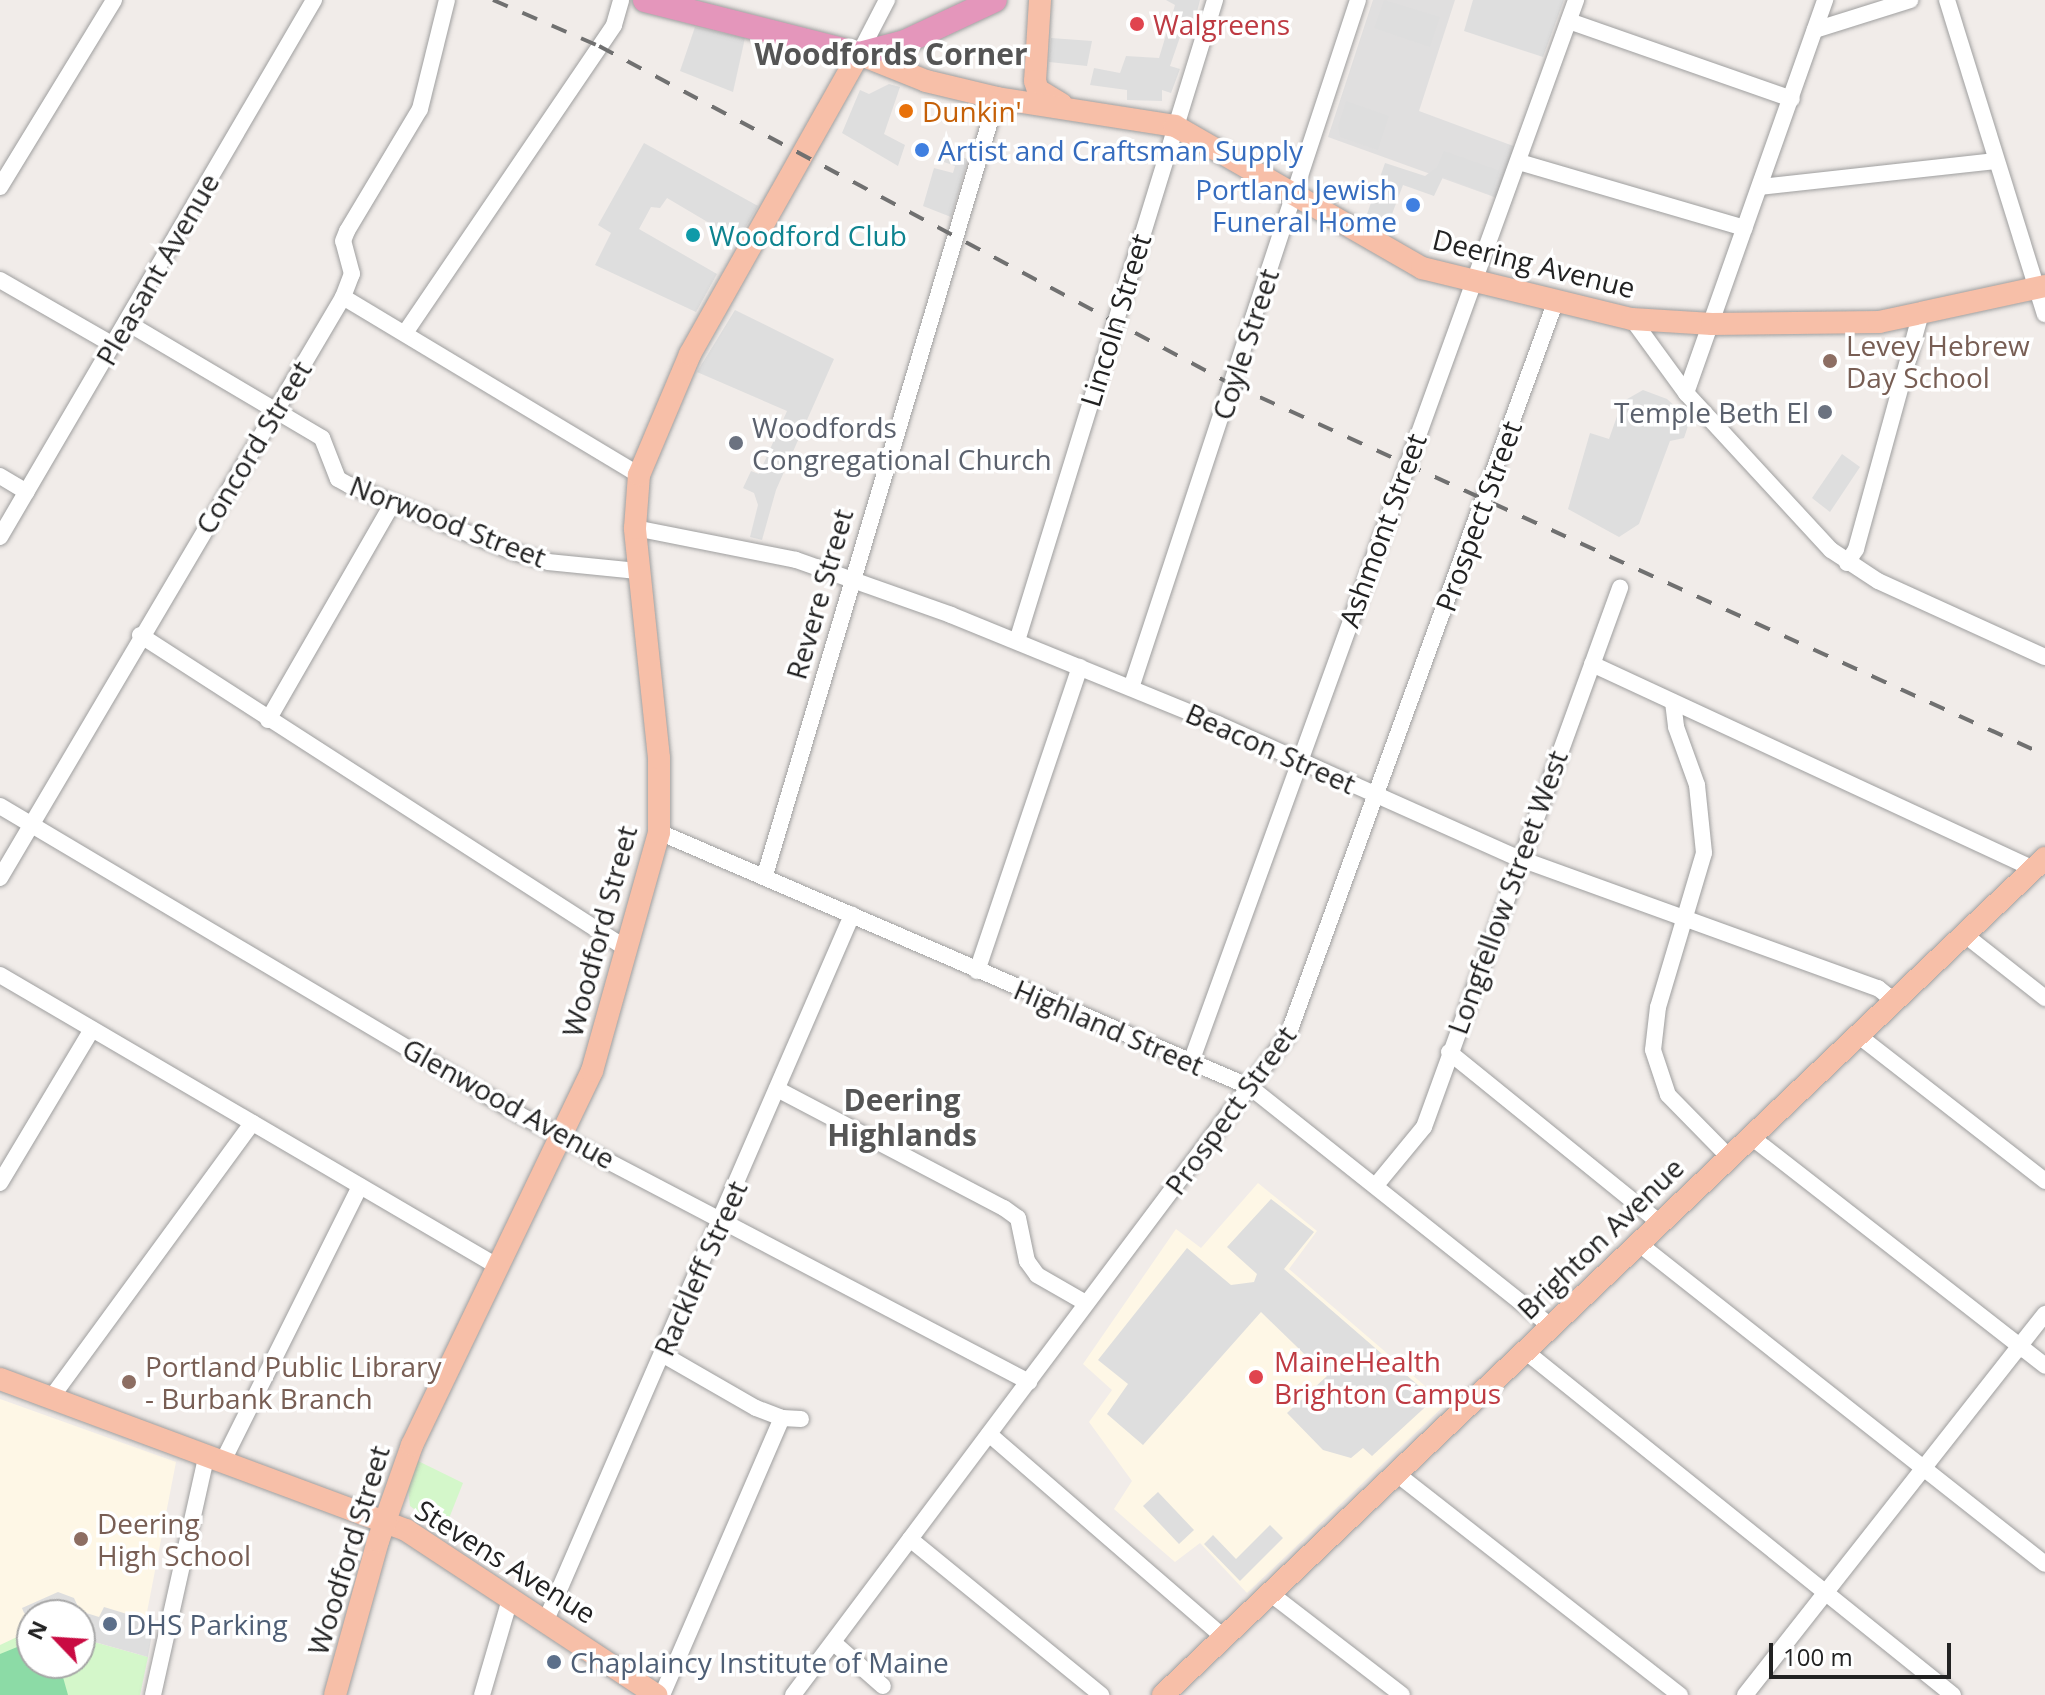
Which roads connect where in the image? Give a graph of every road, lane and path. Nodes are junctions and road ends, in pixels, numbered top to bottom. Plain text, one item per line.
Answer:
1 (114, 0) edge
2 (314, 0) edge
3 (447, 0) edge
4 (621, 0) edge
5 (887, 0) edge
6 (995, 0) edge
7 (1040, 0) edge
8 (1215, 0) edge
9 (1358, 0) edge
10 (1576, 0) edge
11 (1825, 0) edge
12 (1910, 0) edge
13 (1947, 0) edge
14 (653, 1) edge
15 (1569, 21) junction
16 (1815, 30) junction
17 (859, 54) junction
18 (1035, 81) junction
19 (1004, 99) junction
20 (1792, 99) junction
21 (1070, 108) junction
22 (1175, 126) junction
23 (1995, 161) junction
24 (1519, 162) junction
25 (0, 187) edge
26 (1760, 187) junction
27 (1294, 196) junction
28 (1745, 228) junction
29 (0, 280) edge
30 (1474, 283) junction
31 (2041, 287) edge
32 (343, 297) junction
33 (1555, 303) junction
34 (2045, 314) edge
35 (1920, 316) junction
36 (1632, 319) junction
37 (126, 322) junction
38 (1712, 324) junction
39 (405, 333) junction
40 (113, 345) junction
41 (1686, 393) junction
42 (275, 410) junction
43 (639, 475) junction
44 (0, 476) edge
45 (27, 492) junction
46 (393, 503) junction
47 (635, 528) junction
48 (0, 537) edge
49 (1847, 563) junction
50 (638, 571) junction
51 (854, 579) junction
52 (1620, 588) dead end
53 (140, 635) junction
54 (1017, 641) junction
55 (2045, 657) edge
56 (1592, 664) junction
57 (1080, 667) junction
58 (1131, 688) junction
59 (1673, 702) junction
60 (268, 720) junction
61 (1298, 759) junction
62 (1377, 795) junction
63 (0, 806) edge
64 (32, 824) junction
65 (659, 832) junction
66 (1518, 858) junction
67 (2039, 864) edge
68 (765, 875) junction
69 (0, 878) edge
70 (852, 915) junction
71 (1687, 917) junction
72 (1965, 935) junction
73 (627, 949) junction
74 (977, 971) junction
75 (0, 975) edge
76 (2045, 998) edge
77 (1895, 1002) junction
78 (92, 1029) junction
79 (1859, 1036) junction
80 (1449, 1052) junction
81 (1191, 1062) junction
82 (1250, 1087) junction
83 (777, 1089) junction
84 (252, 1123) junction
85 (562, 1136) junction
86 (1750, 1136) junction
87 (1728, 1156) junction
88 (2045, 1181) edge
89 (0, 1183) edge
90 (1377, 1184) junction
91 (360, 1186) junction
92 (722, 1218) junction
93 (1659, 1222) junction
94 (1638, 1243) junction
95 (497, 1266) junction
96 (1084, 1302) junction
97 (2045, 1314) edge
98 (1551, 1326) junction
99 (2020, 1347) junction
100 (1525, 1351) junction
101 (662, 1354) junction
102 (2045, 1366) edge
103 (0, 1379) edge
104 (1029, 1382) junction
105 (51, 1398) junction
106 (782, 1418) junction
107 (801, 1419) dead end
108 (989, 1434) junction
109 (215, 1458) junction
110 (1924, 1468) junction
111 (1397, 1474) junction
112 (385, 1521) junction
113 (910, 1539) junction
114 (2045, 1564) edge
115 (1825, 1593) junction
116 (1271, 1594) junction
117 (511, 1596) junction
118 (546, 1620) junction
119 (1223, 1637) junction
120 (834, 1643) junction
121 (883, 1686) dead end
122 (153, 1695) edge
123 (335, 1695) edge
124 (482, 1695) edge
125 (656, 1695) edge
126 (662, 1695) edge
127 (793, 1695) edge
128 (1101, 1695) edge
129 (1163, 1695) edge
130 (1402, 1695) edge
131 (1680, 1695) edge
132 (1745, 1695) edge
133 (1953, 1695) edge

1 - 25 street
2 - 37 street, Pleasant Avenue
3 - 32 street, Concord Street
4 - 39 street
5 - 17 street, Woodford Street
6 - 17 highway
7 - 18 main road
8 - 22 street, Lincoln Street
9 - 27 street, Coyle Street
10 - 15 street, Ashmont Street
11 - 16 street
12 - 16 street
13 - 23 street
14 - 17 highway
15 - 20 street
15 - 24 street, Ashmont Street
16 - 20 street
17 - 19 main road, Deering Avenue
17 - 43 main road, Woodford Street
18 - 19 street
18 - 21 main road
19 - 21 main road, Deering Avenue
19 - 51 street, Revere Street
20 - 26 street
21 - 22 main road, Deering Avenue
22 - 27 main road, Deering Avenue
22 - 54 street, Lincoln Street
23 - 26 street
23 - 31 street
24 - 28 street
24 - 30 street, Ashmont Street
26 - 28 street
27 - 30 main road, Deering Avenue
27 - 58 street, Coyle Street
28 - 38 street
29 - 40 street
30 - 33 main road, Deering Avenue
30 - 61 street, Ashmont Street
31 - 34 street
31 - 35 main road, Deering Avenue
32 - 39 street
32 - 42 street, Concord Street
33 - 36 main road, Deering Avenue
33 - 62 street, Prospect Street
35 - 38 main road, Deering Avenue
35 - 49 street
36 - 38 main road, Deering Avenue
36 - 41 street
37 - 40 street, Pleasant Avenue
37 - 42 street, Norwood Street
38 - 41 street
39 - 43 street
40 - 45 street, Pleasant Avenue
41 - 49 street
42 - 46 street, Norwood Street
42 - 53 street, Concord Street
43 - 47 main road, Woodford Street
44 - 45 street
45 - 48 street, Pleasant Avenue
46 - 50 street, Norwood Street
46 - 60 street
47 - 50 main road, Woodford Street
47 - 51 street, Beacon Street
49 - 55 street
50 - 65 main road, Woodford Street
51 - 54 street, Beacon Street
51 - 68 street, Revere Street
52 - 56 street, Longfellow Street West
53 - 60 street
53 - 64 street, Concord Street
54 - 57 street, Beacon Street
56 - 59 street
56 - 66 street, Longfellow Street West
57 - 58 street, Beacon Street
57 - 74 street
58 - 61 street, Beacon Street
59 - 67 street
59 - 71 street
60 - 73 street
61 - 62 street, Beacon Street
61 - 81 street, Ashmont Street
62 - 66 street, Beacon Street
62 - 82 street, Prospect Street
63 - 64 street, Glenwood Avenue
64 - 69 street, Concord Street
64 - 85 street, Glenwood Avenue
65 - 68 street, Highland Street
65 - 73 main road, Woodford Street
66 - 71 street, Beacon Street
66 - 80 street, Longfellow Street West
67 - 72 main road, Brighton Avenue
68 - 70 street, Highland Street
70 - 74 street, Highland Street
70 - 83 street, Rackleff Street
71 - 77 street, Beacon Street
71 - 87 street
72 - 76 street
72 - 77 main road, Brighton Avenue
73 - 85 main road, Woodford Street
74 - 81 street, Highland Street
75 - 78 street
77 - 79 main road, Brighton Avenue
78 - 84 street
78 - 89 street
79 - 86 main road, Brighton Avenue
79 - 88 street
80 - 90 street, Longfellow Street West
80 - 93 street
81 - 82 street, Highland Street
82 - 90 street, Highland Street
82 - 96 street, Prospect Street
83 - 92 street, Rackleff Street
83 - 96 street
84 - 91 street
84 - 105 street
85 - 92 street, Glenwood Avenue
85 - 95 main road, Woodford Street
86 - 87 main road, Brighton Avenue
86 - 99 street
87 - 93 main road, Brighton Avenue
90 - 98 street, Highland Street
91 - 95 street
91 - 109 street
92 - 101 street, Rackleff Street
92 - 104 street, Glenwood Avenue
93 - 94 main road, Brighton Avenue
94 - 98 main road, Brighton Avenue
94 - 110 street
95 - 112 main road, Woodford Street
96 - 104 street, Prospect Street
97 - 99 street
98 - 100 main road, Brighton Avenue
99 - 102 street
99 - 110 street
100 - 111 main road, Brighton Avenue
100 - 115 street
101 - 106 street
101 - 118 street, Rackleff Street
103 - 105 main road, Stevens Avenue
104 - 108 street, Prospect Street
105 - 109 main road, Stevens Avenue
106 - 107 street
106 - 126 street
108 - 113 street, Prospect Street
108 - 119 street
109 - 112 main road, Stevens Avenue
109 - 122 street
110 - 114 street
110 - 115 street
111 - 116 main road, Brighton Avenue
111 - 131 street
112 - 117 main road, Stevens Avenue
112 - 123 main road, Woodford Street
113 - 120 street, Prospect Street
113 - 128 street
115 - 132 street
115 - 133 street
116 - 119 main road, Brighton Avenue
116 - 130 street
117 - 118 main road, Stevens Avenue
117 - 124 street
118 - 125 main road, Stevens Avenue
119 - 129 main road, Brighton Avenue
120 - 121 street
120 - 127 street, Prospect Street

